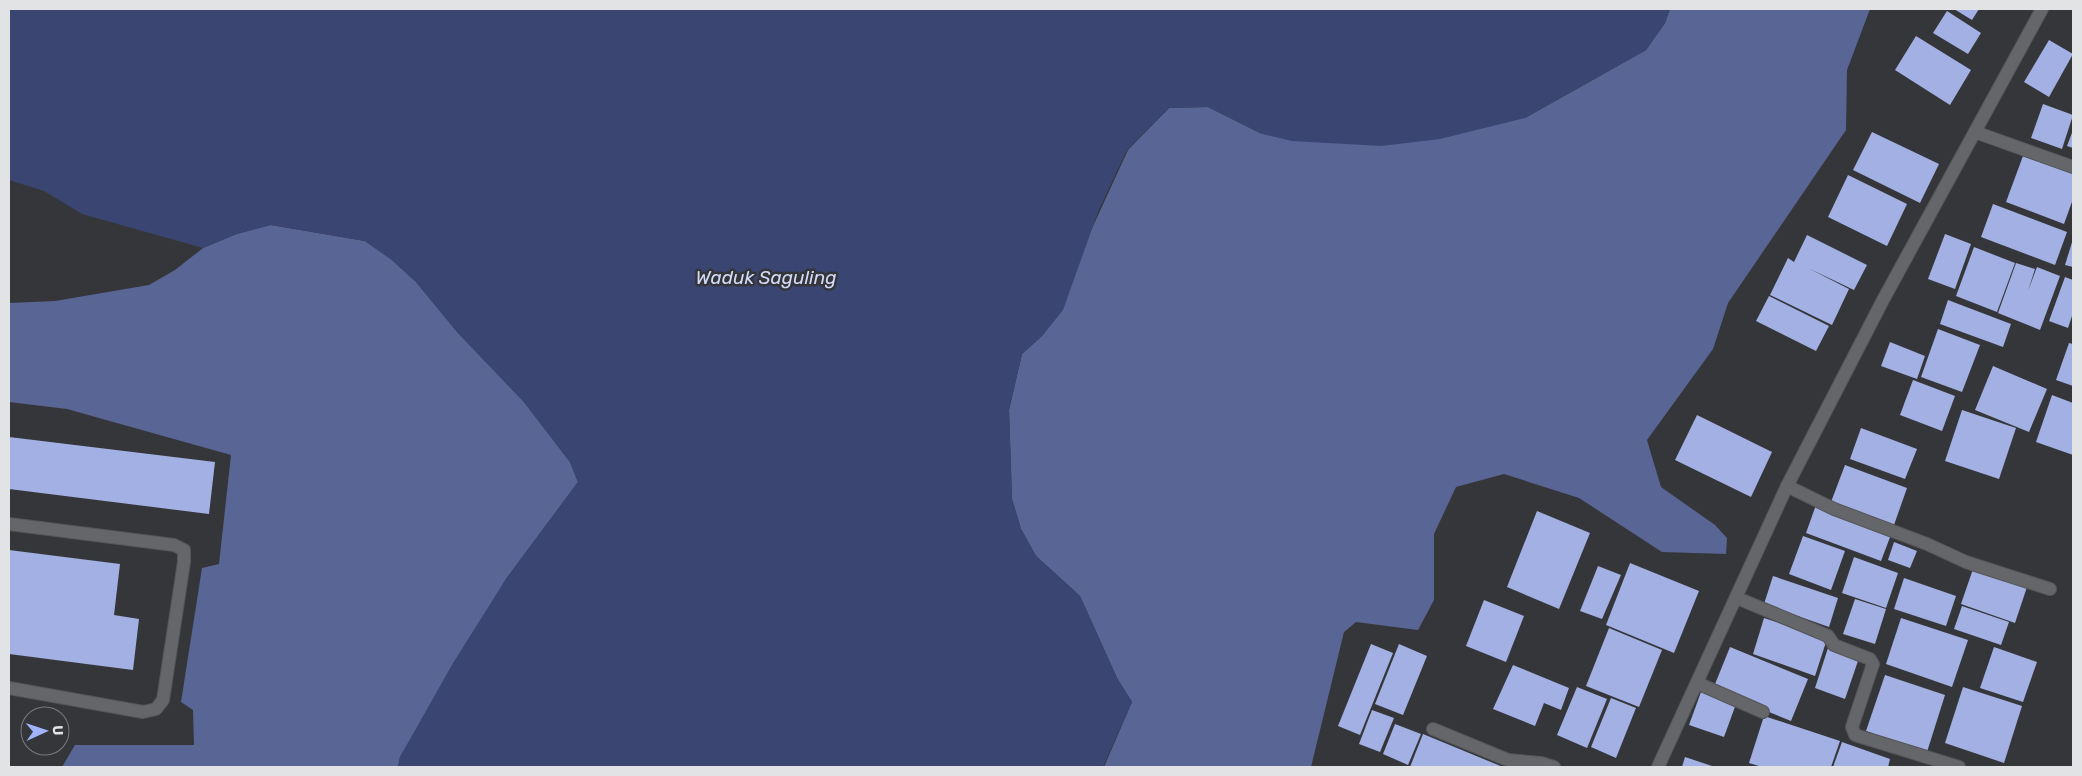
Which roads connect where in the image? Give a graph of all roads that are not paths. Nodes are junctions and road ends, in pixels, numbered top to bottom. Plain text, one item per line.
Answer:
1 (2042, 9) edge
2 (1974, 132) junction
3 (2073, 167) edge
4 (1787, 486) junction
5 (9, 524) edge
6 (2050, 589) dead end
7 (1736, 598) junction
8 (1697, 684) junction
9 (9, 688) edge
10 (1762, 712) dead end
11 (1433, 729) dead end
12 (1554, 767) edge
13 (1658, 767) edge
14 (1959, 767) edge

1 - 2 street
2 - 3 street
2 - 4 street
4 - 6 street
4 - 7 street
5 - 9 street
7 - 8 street
7 - 14 street
8 - 10 street
8 - 13 street
11 - 12 street

